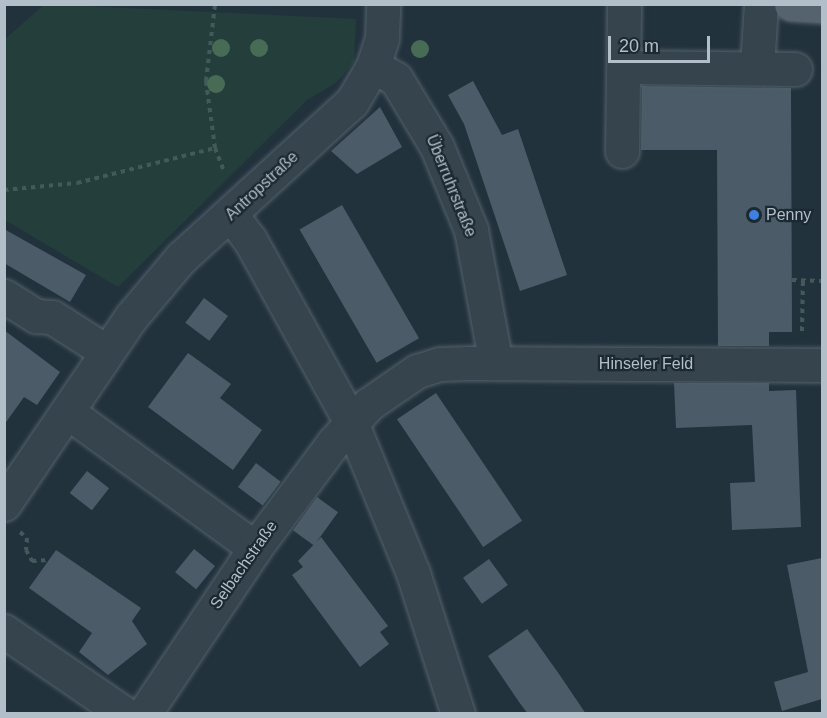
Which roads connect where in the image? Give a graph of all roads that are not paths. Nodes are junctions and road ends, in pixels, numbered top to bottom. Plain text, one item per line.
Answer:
1 (383, 4) edge
2 (624, 4) edge
3 (760, 4) edge
4 (791, 4) edge
5 (822, 6) edge
6 (373, 66) junction
7 (757, 66) junction
8 (624, 67) junction
9 (795, 69) dead end
10 (622, 151) dead end
11 (231, 214) junction
12 (4, 296) edge
13 (107, 352) junction
14 (482, 363) junction
15 (822, 365) edge
16 (69, 413) junction
17 (351, 422) junction
18 (8, 515) edge
19 (255, 548) junction
20 (4, 631) edge
21 (125, 714) edge
22 (144, 714) edge
23 (458, 714) edge

1 - 6 street, Antropstraße
2 - 8 street
3 - 7 street
4 - 5 main road
6 - 11 street, Antropstraße
6 - 14 street, Überruhrstraße
7 - 8 street
7 - 9 street
8 - 10 street
11 - 13 street, Antropstraße
11 - 17 street
12 - 13 street
13 - 16 street, Antropstraße
14 - 15 street, Hinseler Feld
14 - 17 street, Selbachstraße
16 - 18 street, Antropstraße
16 - 19 street
17 - 19 street, Selbachstraße
17 - 23 street
19 - 22 street, Selbachstraße
20 - 21 street

